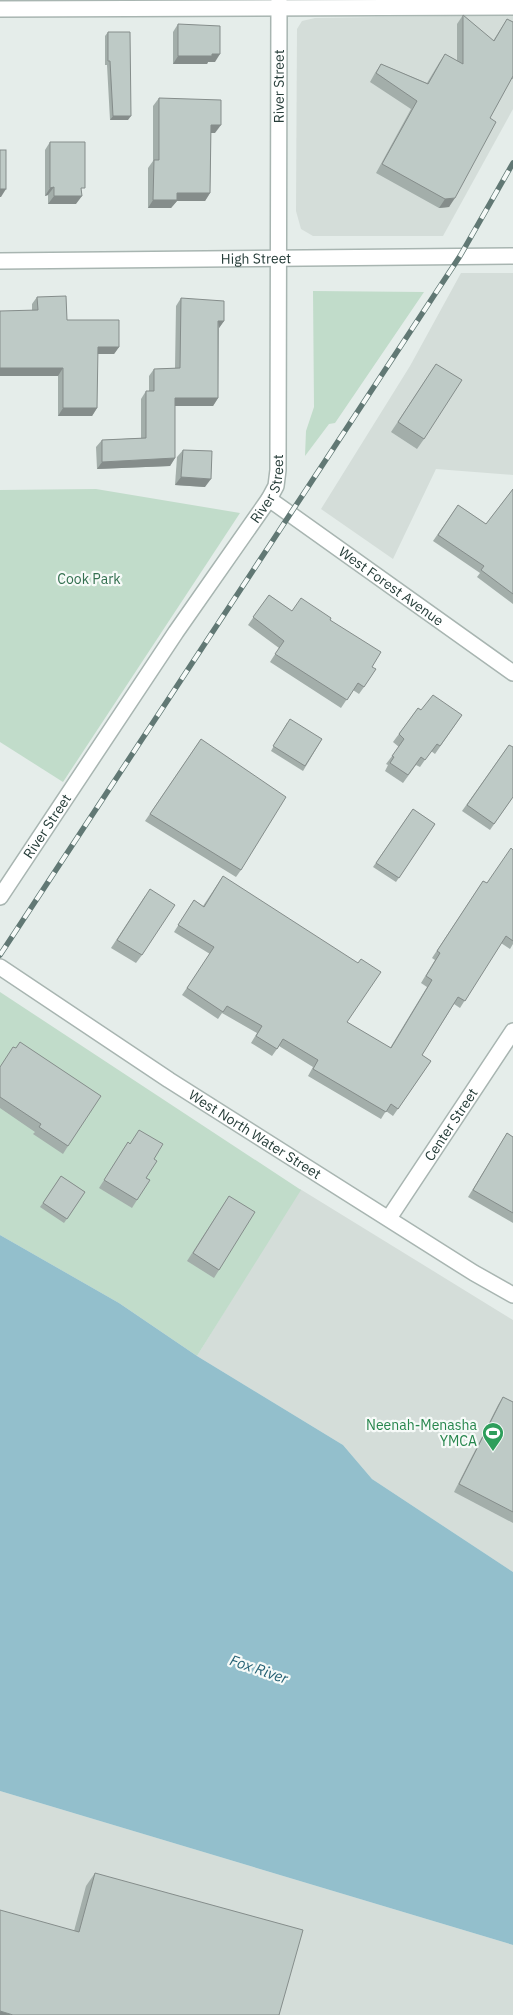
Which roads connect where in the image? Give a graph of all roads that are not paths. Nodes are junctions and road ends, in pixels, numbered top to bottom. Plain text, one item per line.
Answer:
1 (278, 4) edge
2 (513, 7) edge
3 (0, 8) edge
4 (513, 256) edge
5 (278, 258) junction
6 (0, 261) edge
7 (269, 499) junction
8 (513, 672) edge
9 (0, 897) edge
10 (0, 967) edge
11 (513, 1031) edge
12 (389, 1218) junction
13 (513, 1295) edge

1 - 2 street
1 - 3 street
1 - 5 street, River Street
4 - 5 street, High Street
5 - 6 street, High Street
5 - 7 street, River Street
7 - 8 street, West Forest Avenue
7 - 9 street, River Street
10 - 12 street, West North Water Street
11 - 12 street, Center Street
12 - 13 street, West North Water Street

